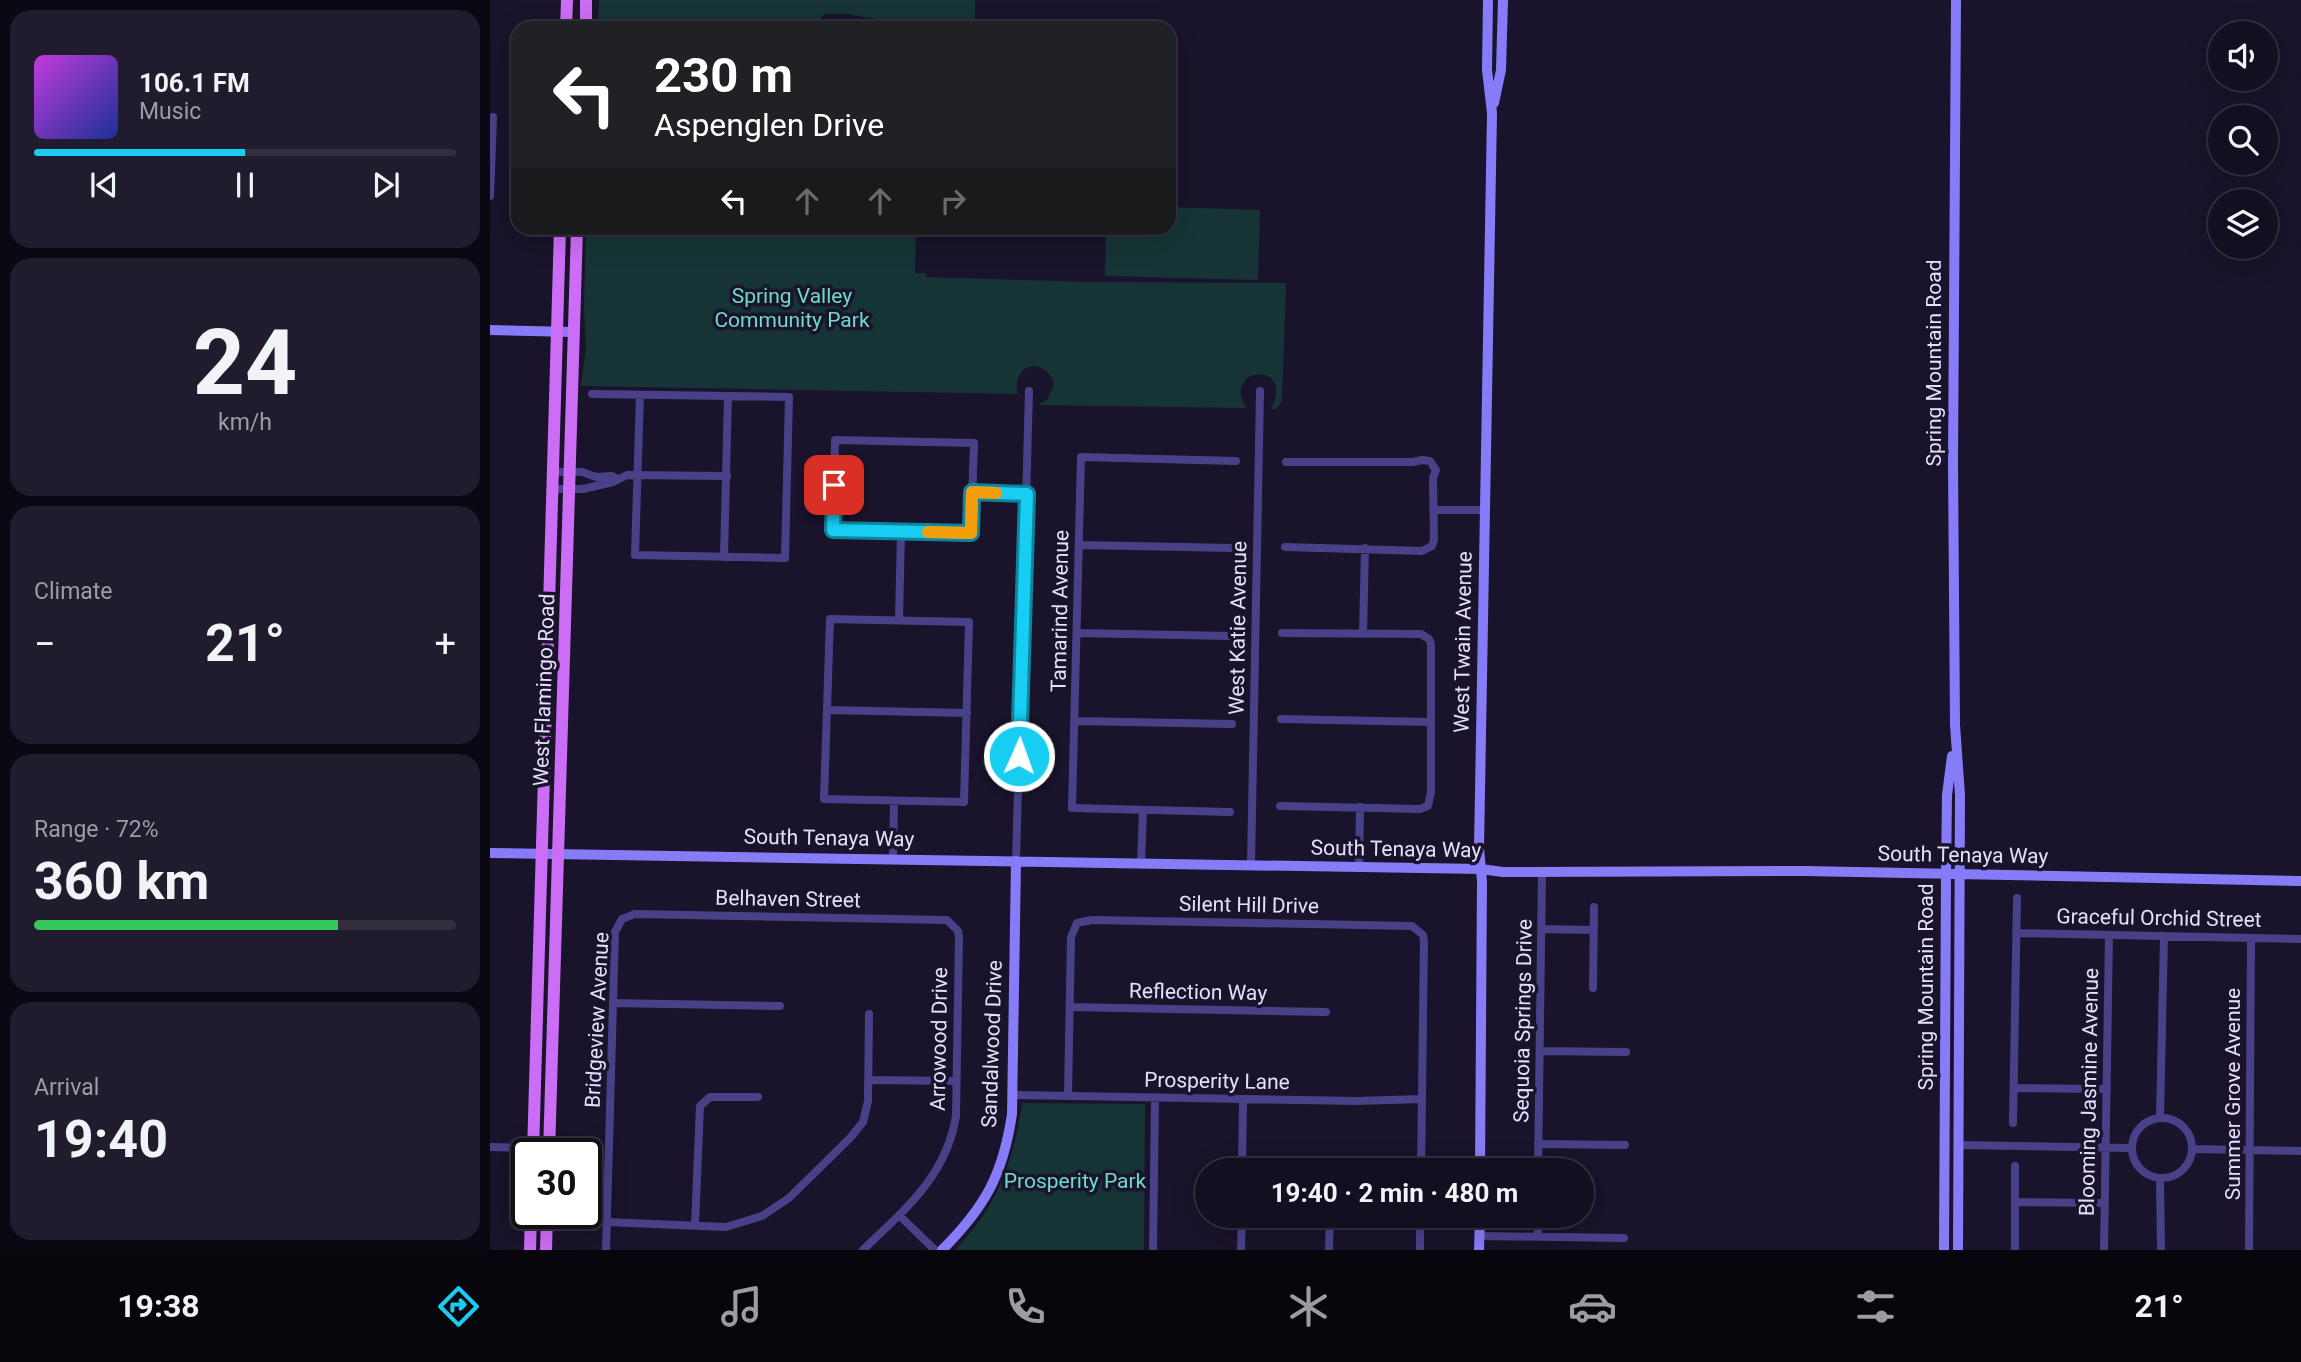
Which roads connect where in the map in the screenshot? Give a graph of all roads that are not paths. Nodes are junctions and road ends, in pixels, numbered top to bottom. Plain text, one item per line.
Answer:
1 (567, 0) edge
2 (586, 0) edge
3 (1488, 0) edge
4 (1503, 0) edge
5 (1956, 0) edge
6 (566, 21) edge
7 (586, 21) edge
8 (1492, 113) junction
9 (493, 117) dead end
10 (490, 197) edge
11 (560, 235) edge
12 (577, 235) edge
13 (490, 330) edge
14 (558, 332) junction
15 (573, 332) junction
16 (1029, 391) dead end
17 (1260, 391) dead end
18 (592, 394) dead end
19 (640, 395) junction
20 (728, 396) junction
21 (1236, 461) dead end
22 (1286, 461) dead end
23 (553, 472) junction
24 (569, 472) junction
25 (637, 474) junction
26 (727, 476) junction
27 (617, 478) junction
28 (553, 488) junction
29 (569, 489) junction
30 (972, 492) junction
31 (1027, 494) junction
32 (1433, 510) junction
33 (1484, 510) junction
34 (901, 532) junction
35 (1079, 545) junction
36 (1285, 547) dead end
37 (1234, 548) dead end
38 (1365, 548) junction
39 (724, 557) junction
40 (899, 621) junction
41 (1077, 633) junction
42 (1282, 633) dead end
43 (1363, 634) junction
44 (1232, 636) dead end
45 (827, 710) junction
46 (967, 713) junction
47 (1281, 719) dead end
48 (1075, 721) junction
49 (1430, 722) junction
50 (1232, 724) dead end
51 (1955, 725) junction
52 (894, 800) junction
53 (1280, 806) dead end
54 (1360, 807) junction
55 (1143, 810) junction
56 (1230, 812) dead end
57 (490, 853) edge
58 (542, 853) junction
59 (559, 853) junction
60 (893, 858) junction
61 (1017, 861) junction
62 (1141, 863) junction
63 (1251, 865) junction
64 (1359, 867) junction
65 (1481, 869) junction
66 (1542, 872) junction
67 (1946, 874) junction
68 (1959, 875) junction
69 (2301, 881) edge
70 (2017, 898) dead end
71 (1594, 907) dead end
72 (622, 919) joint
73 (953, 924) joint
74 (1542, 929) junction
75 (1594, 930) junction
76 (2016, 933) junction
77 (2109, 935) junction
78 (2164, 936) junction
79 (2251, 938) junction
80 (2301, 939) edge
81 (1593, 988) dead end
82 (613, 1003) junction
83 (780, 1006) dead end
84 (1070, 1007) junction
85 (1325, 1012) dead end
86 (869, 1014) dead end
87 (1540, 1051) junction
88 (1626, 1052) dead end
89 (1944, 1056) junction
90 (868, 1080) junction
91 (956, 1081) junction
92 (2015, 1087) junction
93 (2107, 1089) junction
94 (1013, 1095) junction
95 (1068, 1096) junction
96 (758, 1097) dead end
97 (1155, 1098) junction
98 (1243, 1099) junction
99 (1422, 1099) junction
100 (2160, 1117) junction
101 (2013, 1123) dead end
102 (535, 1138) edge
103 (550, 1138) edge
104 (1944, 1142) junction
105 (1538, 1144) junction
106 (1958, 1144) junction
107 (1625, 1145) dead end
108 (490, 1147) edge
109 (2106, 1148) junction
110 (511, 1149) edge
111 (2131, 1149) junction
112 (2193, 1149) junction
113 (2250, 1150) junction
114 (2301, 1151) edge
115 (1242, 1158) edge
116 (1421, 1158) edge
117 (1480, 1158) edge
118 (1538, 1158) edge
119 (2015, 1166) dead end
120 (2160, 1179) junction
121 (2015, 1202) junction
122 (2105, 1203) junction
123 (1958, 1208) junction
124 (899, 1215) junction
125 (606, 1222) junction
126 (695, 1225) junction
127 (1241, 1228) edge
128 (1330, 1228) edge
129 (1420, 1228) edge
130 (1479, 1228) edge
131 (1538, 1228) edge
132 (531, 1229) edge
133 (546, 1229) edge
134 (1479, 1236) junction
135 (1538, 1237) junction
136 (1624, 1238) dead end
137 (530, 1250) edge
138 (546, 1250) edge
139 (606, 1250) edge
140 (863, 1250) edge
141 (935, 1250) edge
142 (943, 1250) edge
143 (1153, 1250) edge
144 (1241, 1250) edge
145 (1329, 1250) edge
146 (1420, 1250) edge
147 (1479, 1250) edge
148 (1944, 1250) edge
149 (1958, 1250) edge
150 (2015, 1250) edge
151 (2104, 1250) edge
152 (2161, 1250) edge
153 (2249, 1250) edge

1 - 6 main road
2 - 7 main road
3 - 8 street, West Twain Avenue
4 - 8 street, West Twain Avenue
5 - 51 street, Spring Mountain Road
8 - 33 street, West Twain Avenue
9 - 10 street
11 - 14 main road, West Flamingo Road
12 - 15 main road, West Flamingo Road
13 - 14 street
14 - 15 street
14 - 23 main road, West Flamingo Road
15 - 24 main road, West Flamingo Road
16 - 31 street
17 - 63 street, West Katie Avenue
18 - 19 street
19 - 20 street
19 - 25 street
20 - 26 street
20 - 39 street
21 - 35 street, Tamarind Avenue
22 - 32 street
23 - 24 street
23 - 28 main road, West Flamingo Road
24 - 27 street
24 - 29 main road, West Flamingo Road
25 - 26 street
25 - 27 street
25 - 39 street
26 - 39 street
27 - 29 street
28 - 29 street
28 - 58 main road, West Flamingo Road
29 - 59 main road, West Flamingo Road
30 - 31 street
30 - 34 street
30 - 34 street
31 - 61 street
32 - 33 street
32 - 38 street
33 - 65 street, West Twain Avenue
34 - 40 street
35 - 37 street
35 - 41 street, Tamarind Avenue
36 - 38 street
38 - 43 street
40 - 45 street
40 - 46 street
41 - 44 street
41 - 48 street, Tamarind Avenue
42 - 43 street
43 - 49 street
45 - 46 street
45 - 52 street
46 - 52 street
47 - 49 street
48 - 50 street
48 - 55 street, Tamarind Avenue
49 - 54 street
51 - 67 street, Spring Mountain Road
51 - 68 street, Spring Mountain Road
52 - 60 street
53 - 54 street
54 - 64 street
55 - 56 street
55 - 62 street
57 - 58 street, South Tenaya Way
58 - 59 street, South Tenaya Way
58 - 102 main road, West Flamingo Road
59 - 60 street, South Tenaya Way
59 - 103 main road, West Flamingo Road
60 - 61 street, South Tenaya Way
61 - 62 street, South Tenaya Way
61 - 94 street, Sandalwood Drive
62 - 63 street, South Tenaya Way
63 - 64 street, South Tenaya Way
64 - 65 street, South Tenaya Way
65 - 66 street, South Tenaya Way
65 - 117 street, West Twain Avenue
66 - 67 street, South Tenaya Way
66 - 74 street, Sequoia Springs Drive
67 - 68 street, South Tenaya Way
67 - 89 street, Spring Mountain Road
68 - 69 street, South Tenaya Way
68 - 106 street, Spring Mountain Road
70 - 76 street
71 - 75 street
72 - 73 street, Belhaven Street
72 - 82 street, Bridgeview Avenue
73 - 91 street, Arrowood Drive
74 - 75 street
74 - 87 street, Sequoia Springs Drive
75 - 81 street
76 - 77 street, Graceful Orchid Street
76 - 92 street
77 - 78 street, Graceful Orchid Street
77 - 93 street, Blooming Jasmine Avenue
78 - 79 street, Graceful Orchid Street
78 - 100 street
79 - 80 street, Graceful Orchid Street
79 - 113 street, Summer Grove Avenue
82 - 83 street
82 - 125 street, Bridgeview Avenue
84 - 85 street, Reflection Way
84 - 95 street
84 - 99 street, Silent Hill Drive
86 - 90 street
87 - 88 street
87 - 105 street, Sequoia Springs Drive
89 - 104 street, Spring Mountain Road
89 - 106 street
90 - 91 street
90 - 126 street
91 - 124 street, Arrowood Drive
92 - 93 street
92 - 101 street
93 - 109 street, Blooming Jasmine Avenue
94 - 95 street, Prosperity Lane
94 - 142 street, Sandalwood Drive
95 - 97 street, Prosperity Lane
96 - 126 street
97 - 98 street, Prosperity Lane
97 - 143 street
98 - 99 street, Prosperity Lane
98 - 115 street
99 - 116 street
100 - 111 street
100 - 112 street
104 - 123 street
104 - 148 street, Spring Mountain Road
105 - 107 street
105 - 118 street, Sequoia Springs Drive
106 - 109 street
106 - 123 street, Spring Mountain Road
108 - 110 street
109 - 111 street
109 - 122 street, Blooming Jasmine Avenue
111 - 120 street
112 - 113 street
112 - 120 street
113 - 114 street
113 - 153 street, Summer Grove Avenue
119 - 121 street
120 - 152 street
121 - 122 street
121 - 150 street
122 - 151 street, Blooming Jasmine Avenue
123 - 149 street, Spring Mountain Road
124 - 140 street, Arrowood Drive
124 - 141 street
125 - 126 street
125 - 139 street, Bridgeview Avenue
127 - 144 street
128 - 145 street
129 - 146 street
130 - 134 street
131 - 135 street
132 - 137 main road
133 - 138 main road
134 - 135 street
134 - 147 street
135 - 136 street

